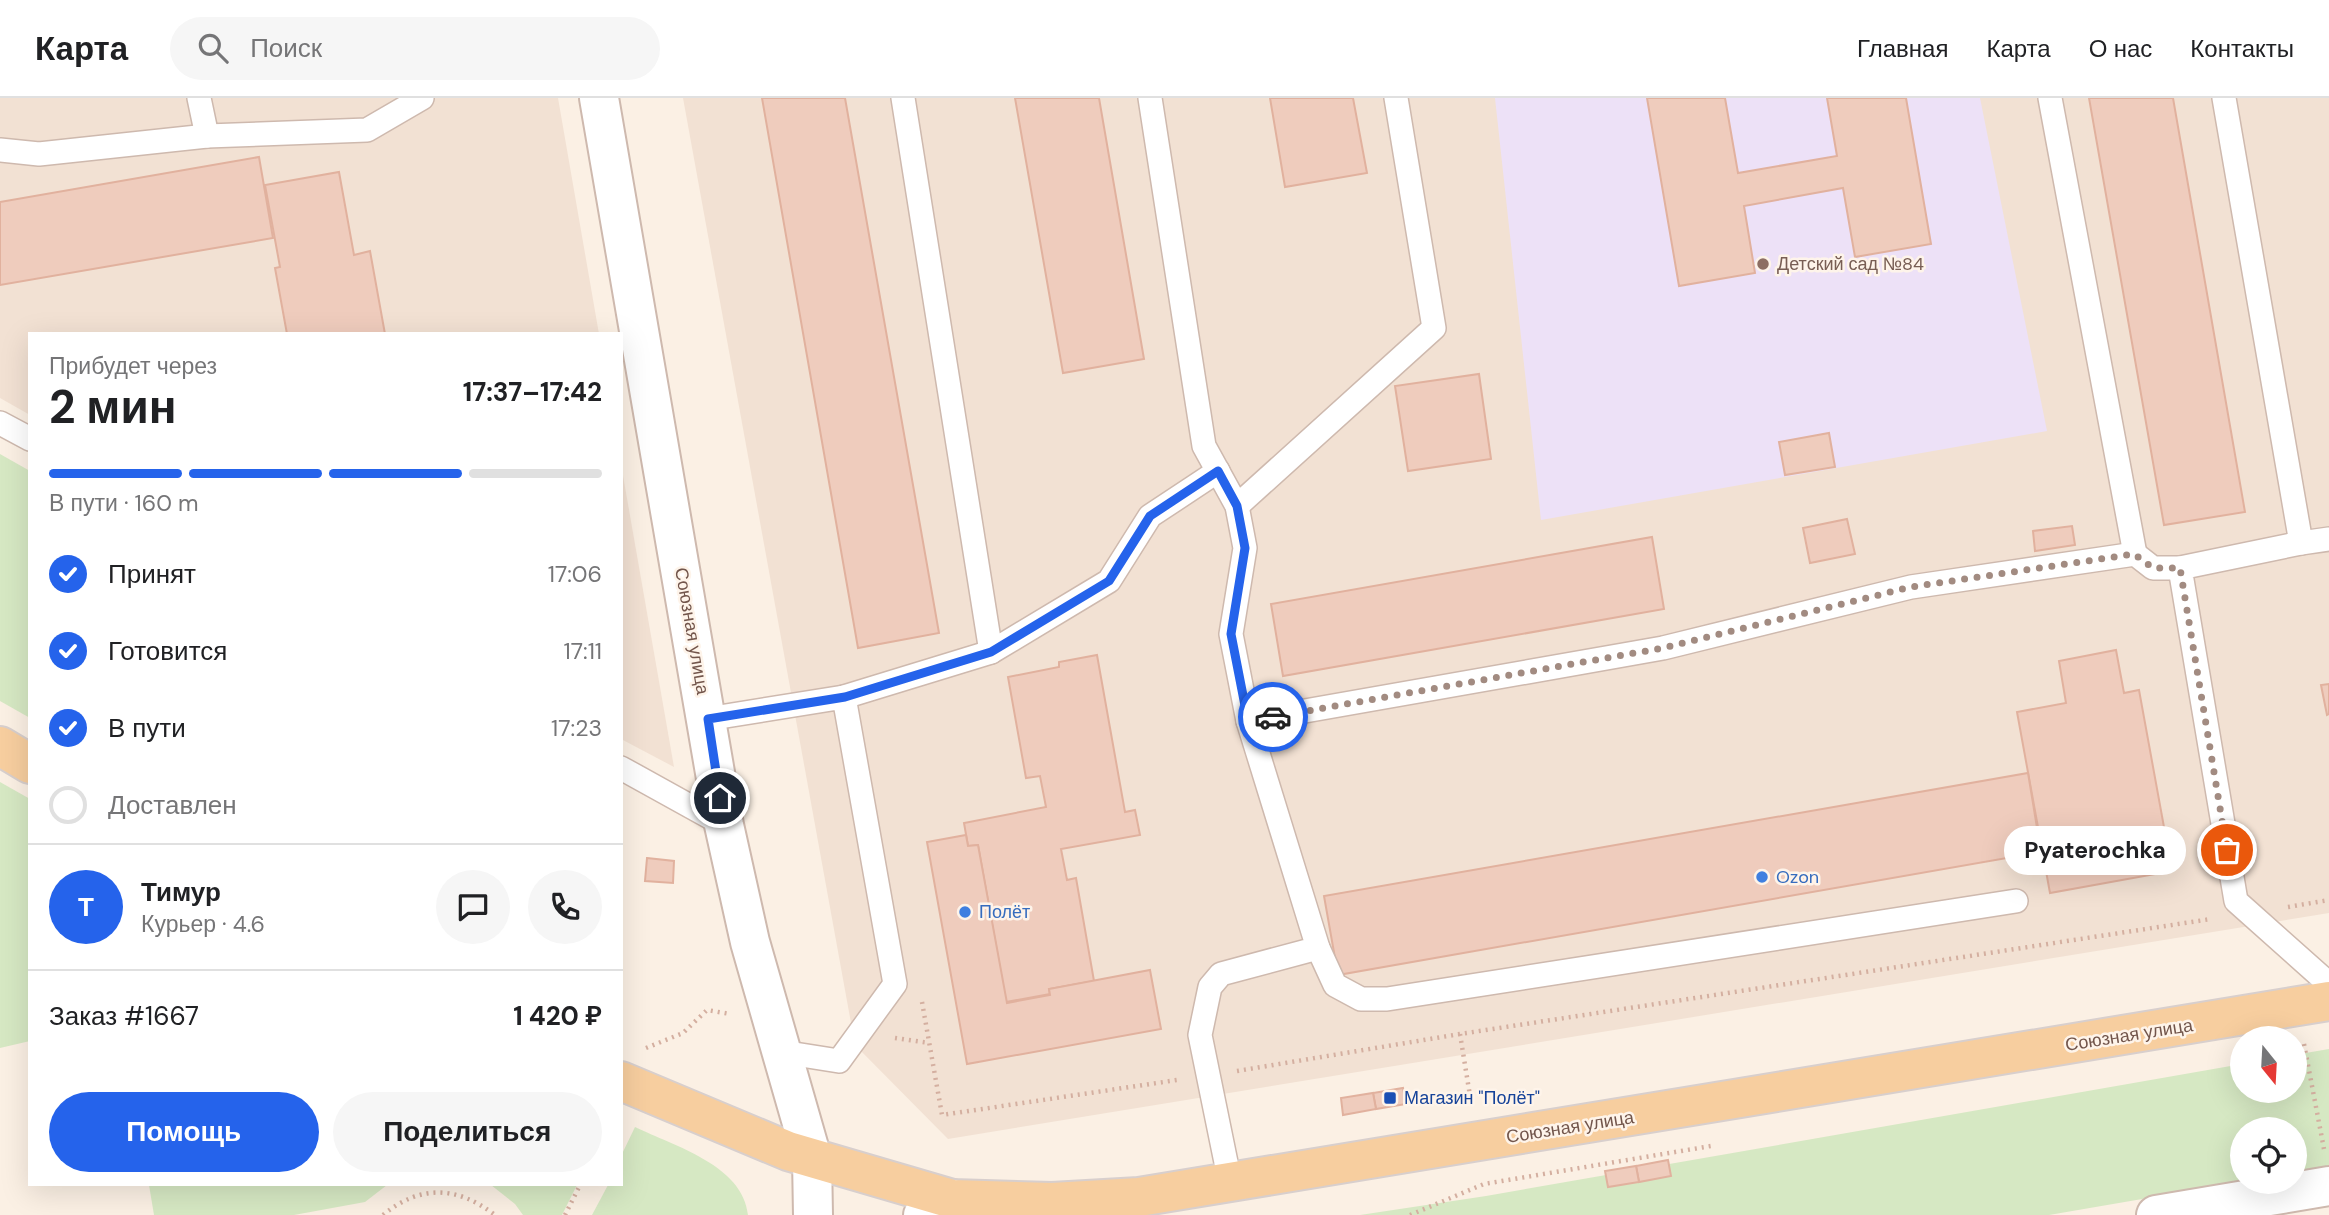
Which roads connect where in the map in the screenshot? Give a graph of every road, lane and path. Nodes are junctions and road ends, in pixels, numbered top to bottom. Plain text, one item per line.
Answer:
1 (199, 98) edge
2 (422, 98) edge
3 (599, 98) edge
4 (903, 98) edge
5 (1150, 98) edge
6 (1396, 98) edge
7 (2050, 98) edge
8 (2224, 98) edge
9 (207, 136) junction
10 (0, 150) edge
11 (0, 423) edge
12 (28, 438) edge
13 (1218, 471) junction
14 (1237, 506) junction
15 (2329, 539) edge
16 (2301, 543) junction
17 (2134, 554) junction
18 (2180, 568) junction
19 (991, 652) junction
20 (845, 697) junction
21 (708, 719) junction
22 (1248, 721) junction
23 (0, 746) edge
24 (28, 763) edge
25 (623, 769) edge
26 (724, 825) junction
27 (2016, 901) dead end
28 (1318, 948) junction
29 (2329, 984) edge
30 (2329, 1001) edge
31 (782, 1052) junction
32 (623, 1082) edge
33 (812, 1158) junction
34 (1646, 1158) dead end
35 (1230, 1182) junction
36 (580, 1186) edge
37 (2329, 1186) edge
38 (949, 1210) edge
39 (383, 1215) edge
40 (495, 1215) edge
41 (565, 1215) edge
42 (813, 1215) edge
43 (1410, 1215) edge
44 (2156, 1215) edge

1 - 9 lane
2 - 9 lane
3 - 21 street, Союзная улица
4 - 19 lane
5 - 13 lane
6 - 14 lane
7 - 17 lane
8 - 16 lane
9 - 10 lane
11 - 12 lane
13 - 14 lane
13 - 19 lane
14 - 22 lane
15 - 16 lane
16 - 18 lane
17 - 18 lane
17 - 22 lane
18 - 29 lane
19 - 20 lane
20 - 21 lane
20 - 31 lane
21 - 26 street, Союзная улица
22 - 28 lane
23 - 24 main road
25 - 26 lane
26 - 31 street, Союзная улица
27 - 28 lane
28 - 35 lane
30 - 35 main road, Союзная улица
31 - 33 street, Союзная улица
32 - 33 main road, Союзная улица
33 - 38 main road, Союзная улица
33 - 42 street
34 - 43 path
35 - 38 main road, Союзная улица
36 - 41 path
37 - 44 street
39 - 40 path

